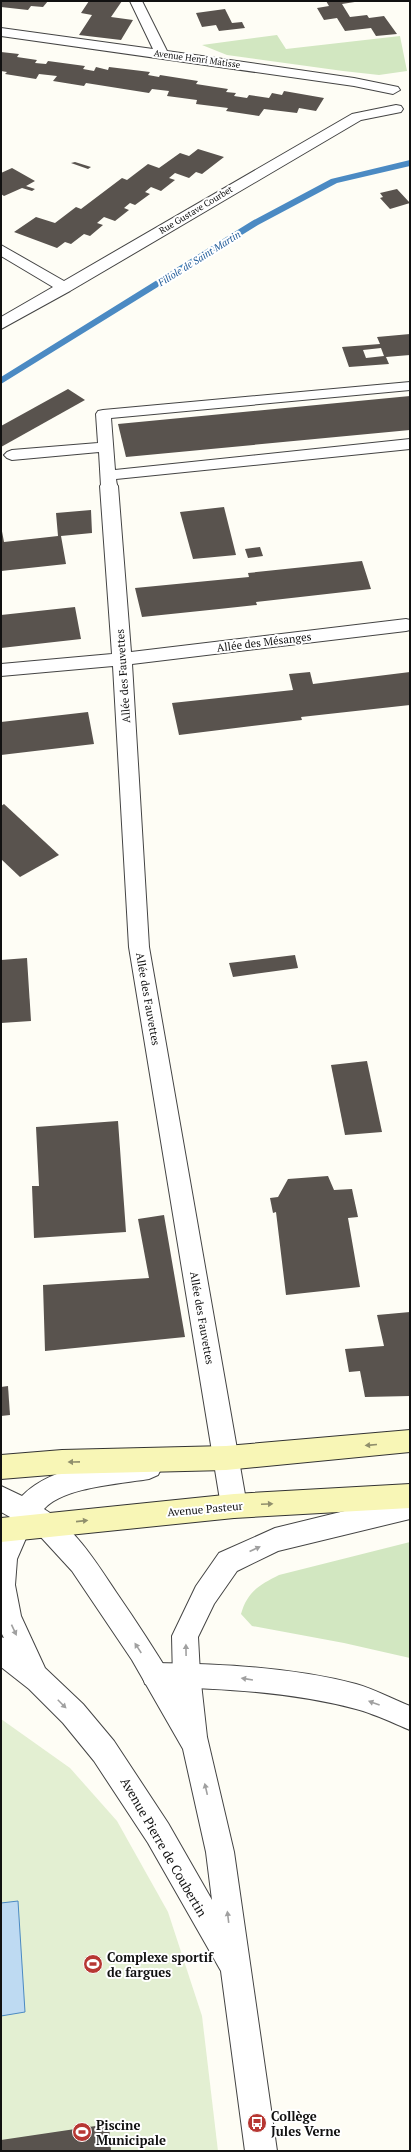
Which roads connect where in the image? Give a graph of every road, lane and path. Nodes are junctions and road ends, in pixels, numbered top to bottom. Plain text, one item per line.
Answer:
1 (136, 1) edge
2 (1, 32) edge
3 (162, 54) junction
4 (396, 109) junction
5 (410, 115) edge
6 (1, 250) edge
7 (65, 288) junction
8 (1, 324) edge
9 (410, 386) edge
10 (410, 444) edge
11 (106, 447) junction
12 (12, 455) dead end
13 (108, 481) junction
14 (406, 626) dead end
15 (122, 659) junction
16 (1, 670) edge
17 (410, 1441) edge
18 (226, 1458) junction
19 (192, 1460) junction
20 (1, 1467) edge
21 (410, 1496) edge
22 (1, 1498) edge
23 (234, 1506) junction
24 (410, 1507) edge
25 (22, 1523) edge
26 (1, 1650) edge
27 (186, 1674) junction
28 (154, 1675) junction
29 (36, 1678) junction
30 (410, 1718) edge
31 (196, 1744) junction
32 (235, 1969) junction
33 (261, 2151) edge

1 - 3 street
2 - 3 street, Avenue Henri Matisse
3 - 4 street, Avenue Henri Matisse
4 - 5 street
4 - 7 street, Rue Gustave Courbet
6 - 7 street
7 - 8 street, Rue Gustave Courbet
9 - 11 lane
10 - 13 lane
11 - 12 lane
11 - 13 lane
13 - 15 street, Allée des Fauvettes
14 - 15 street, Allée des Mésanges
15 - 16 street, Allée des Mésanges
15 - 18 street, Allée des Fauvettes
17 -> 18 main road
18 - 19 main road
18 - 23 street, Allée des Fauvettes
19 -> 20 main road
19 - 25 street, Avenue Pierre de Coubertin
23 -> 21 main road, Avenue Pasteur
22 - 25 street, Avenue Pierre de Coubertin
25 -> 23 main road, Avenue Pasteur
27 -> 24 street, Avenue Pierre de Coubertin
28 -> 25 street, Avenue Pierre de Coubertin
25 -> 29 street, Avenue Pierre de Coubertin
26 - 29 street, Avenue Pierre de Coubertin
27 - 28 lane
30 -> 27 lane
27 - 31 street, Avenue Pierre de Coubertin
28 - 31 street, Avenue Pierre de Coubertin
29 -> 32 street, Avenue Pierre de Coubertin
32 -> 31 street, Avenue Pierre de Coubertin
32 - 33 street, Avenue Pierre de Coubertin

